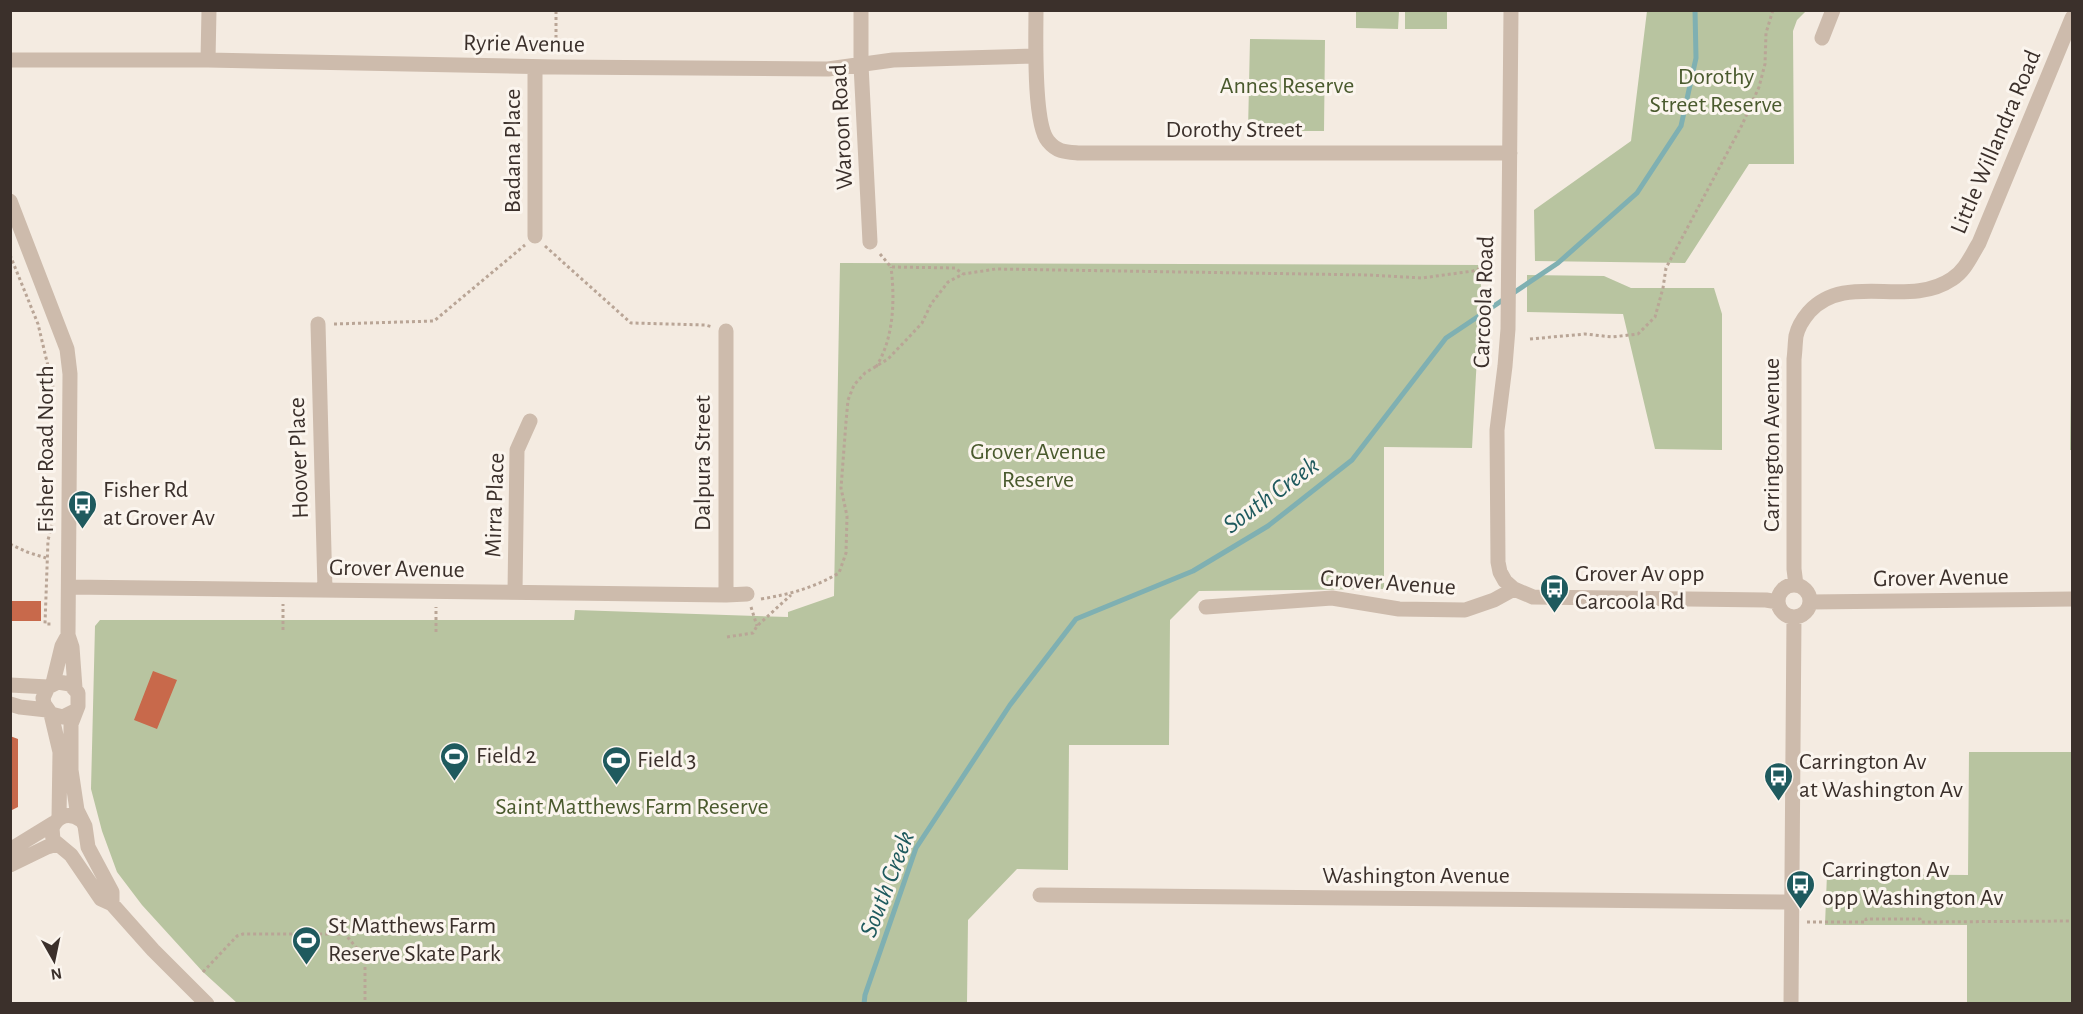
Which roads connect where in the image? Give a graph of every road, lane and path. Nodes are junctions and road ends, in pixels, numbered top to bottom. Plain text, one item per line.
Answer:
1 (209, 10) edge
2 (556, 10) edge
3 (861, 10) edge
4 (1036, 10) edge
5 (1511, 10) edge
6 (1773, 10) edge
7 (1833, 10) edge
8 (2073, 18) edge
9 (1822, 38) dead end
10 (556, 44) dead end
11 (1035, 56) junction
12 (10, 60) edge
13 (208, 60) junction
14 (861, 65) junction
15 (535, 67) junction
16 (1510, 153) junction
17 (10, 201) edge
18 (535, 236) junction
19 (870, 242) joint
20 (10, 255) edge
21 (891, 267) junction
22 (1502, 267) junction
23 (963, 274) junction
24 (1812, 309) joint
25 (318, 324) joint
26 (726, 331) joint
27 (1530, 339) dead end
28 (875, 368) junction
29 (54, 389) dead end
30 (530, 421) dead end
31 (53, 516) dead end
32 (10, 544) edge
33 (46, 558) junction
34 (1796, 585) junction
35 (69, 587) junction
36 (1514, 589) junction
37 (326, 590) junction
38 (515, 592) junction
39 (792, 593) junction
40 (747, 594) joint
41 (726, 595) junction
42 (2073, 599) edge
43 (1778, 602) junction
44 (1810, 602) junction
45 (283, 604) dead end
46 (436, 606) dead end
47 (1206, 607) dead end
48 (1794, 617) junction
49 (45, 624) dead end
50 (283, 630) dead end
51 (436, 632) dead end
52 (69, 635) junction
53 (728, 637) dead end
54 (10, 685) edge
55 (50, 685) junction
56 (75, 687) junction
57 (10, 704) edge
58 (75, 711) junction
59 (49, 712) junction
60 (56, 820) junction
61 (83, 827) junction
62 (59, 846) junction
63 (10, 850) edge
64 (10, 866) edge
65 (1040, 895) dead end
66 (1791, 902) junction
67 (112, 904) junction
68 (2073, 921) edge
69 (1806, 922) dead end
70 (203, 972) dead end
71 (207, 1004) edge
72 (365, 1004) edge
73 (1791, 1004) edge

1 - 13 street
2 - 10 path
3 - 14 street, Waroon Road
4 - 11 street
5 - 16 street, Carcoola Road
6 - 27 path
7 - 9 street
8 - 24 street, Little Willandra Road
11 - 14 street, Ryrie Avenue
11 - 16 street, Dorothy Street
12 - 13 street, Ryrie Avenue
13 - 15 street, Ryrie Avenue
14 - 15 street, Ryrie Avenue
14 - 19 street, Waroon Road
15 - 18 street, Badana Place
16 - 22 street, Carcoola Road
17 - 35 street, Fisher Road North
18 - 25 path
18 - 26 path
19 - 21 path
20 - 29 path
21 - 23 path
21 - 28 path
22 - 23 path
22 - 36 street, Carcoola Road
23 - 28 path
24 - 34 street, Carrington Avenue
25 - 37 street, Hoover Place
26 - 41 street, Dalpura Street
28 - 39 path
30 - 38 street, Mirra Place
31 - 33 path
32 - 33 path
33 - 49 path
34 - 43 street
34 - 44 street
35 - 37 street, Grover Avenue
35 - 52 street, Fisher Road North
36 - 43 street
36 - 47 street, Grover Avenue
37 - 38 street, Grover Avenue
38 - 41 street, Grover Avenue
39 - 40 path
39 - 53 path
40 - 41 street, Grover Avenue
42 - 44 street, Grover Avenue
43 - 48 street
44 - 48 street
45 - 50 path
46 - 51 path
48 - 66 street
52 - 55 street, Fisher Road North
52 - 56 street, Fisher Road North
54 - 55 street
55 - 56 street
55 - 59 street
56 - 58 street
57 - 59 street
58 - 59 street
58 - 61 street
59 - 60 street
60 - 61 street
60 - 62 street
60 - 63 street
61 - 62 street
61 - 67 street
62 - 64 street
62 - 67 street
65 - 66 street, Washington Avenue
66 - 73 street
67 - 71 street
68 - 69 path
70 - 72 path

